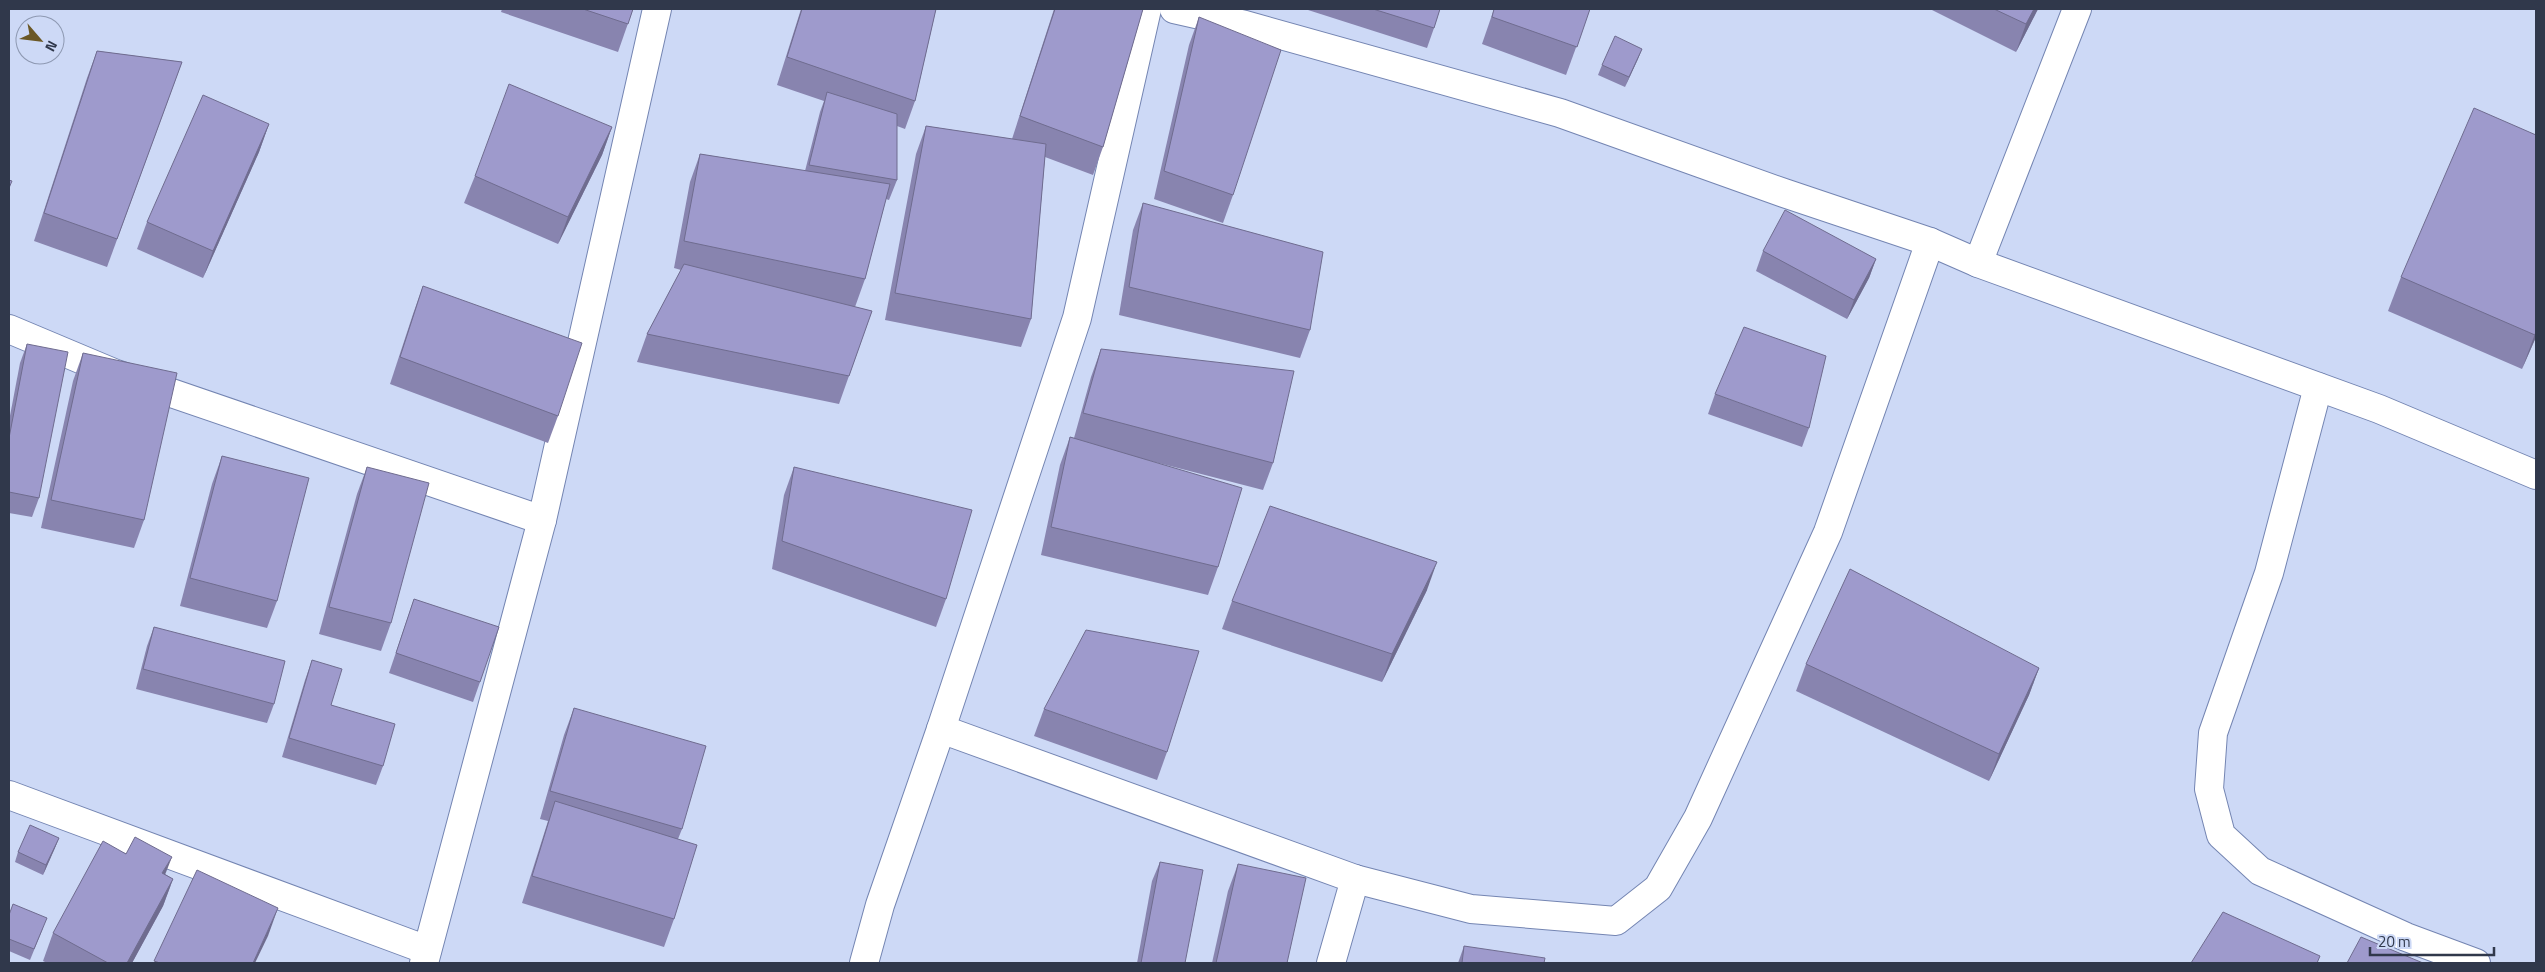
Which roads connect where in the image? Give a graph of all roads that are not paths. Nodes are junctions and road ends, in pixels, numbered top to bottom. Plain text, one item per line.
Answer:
1 (657, 9) edge
2 (1147, 9) edge
3 (1174, 9) edge
4 (2077, 9) edge
5 (1930, 242) junction
6 (1978, 263) junction
7 (9, 329) edge
8 (2318, 387) junction
9 (2536, 475) edge
10 (542, 520) junction
11 (941, 729) junction
12 (9, 795) edge
13 (1355, 879) junction
14 (426, 957) edge
15 (864, 963) edge
16 (1330, 963) edge
17 (2476, 963) edge

1 - 10 street
2 - 11 street
3 - 5 street
4 - 6 street
5 - 6 street
5 - 13 street
6 - 8 street
7 - 10 street
8 - 9 street
8 - 17 street
10 - 14 street
11 - 13 street
11 - 15 street
12 - 14 street
13 - 16 street

